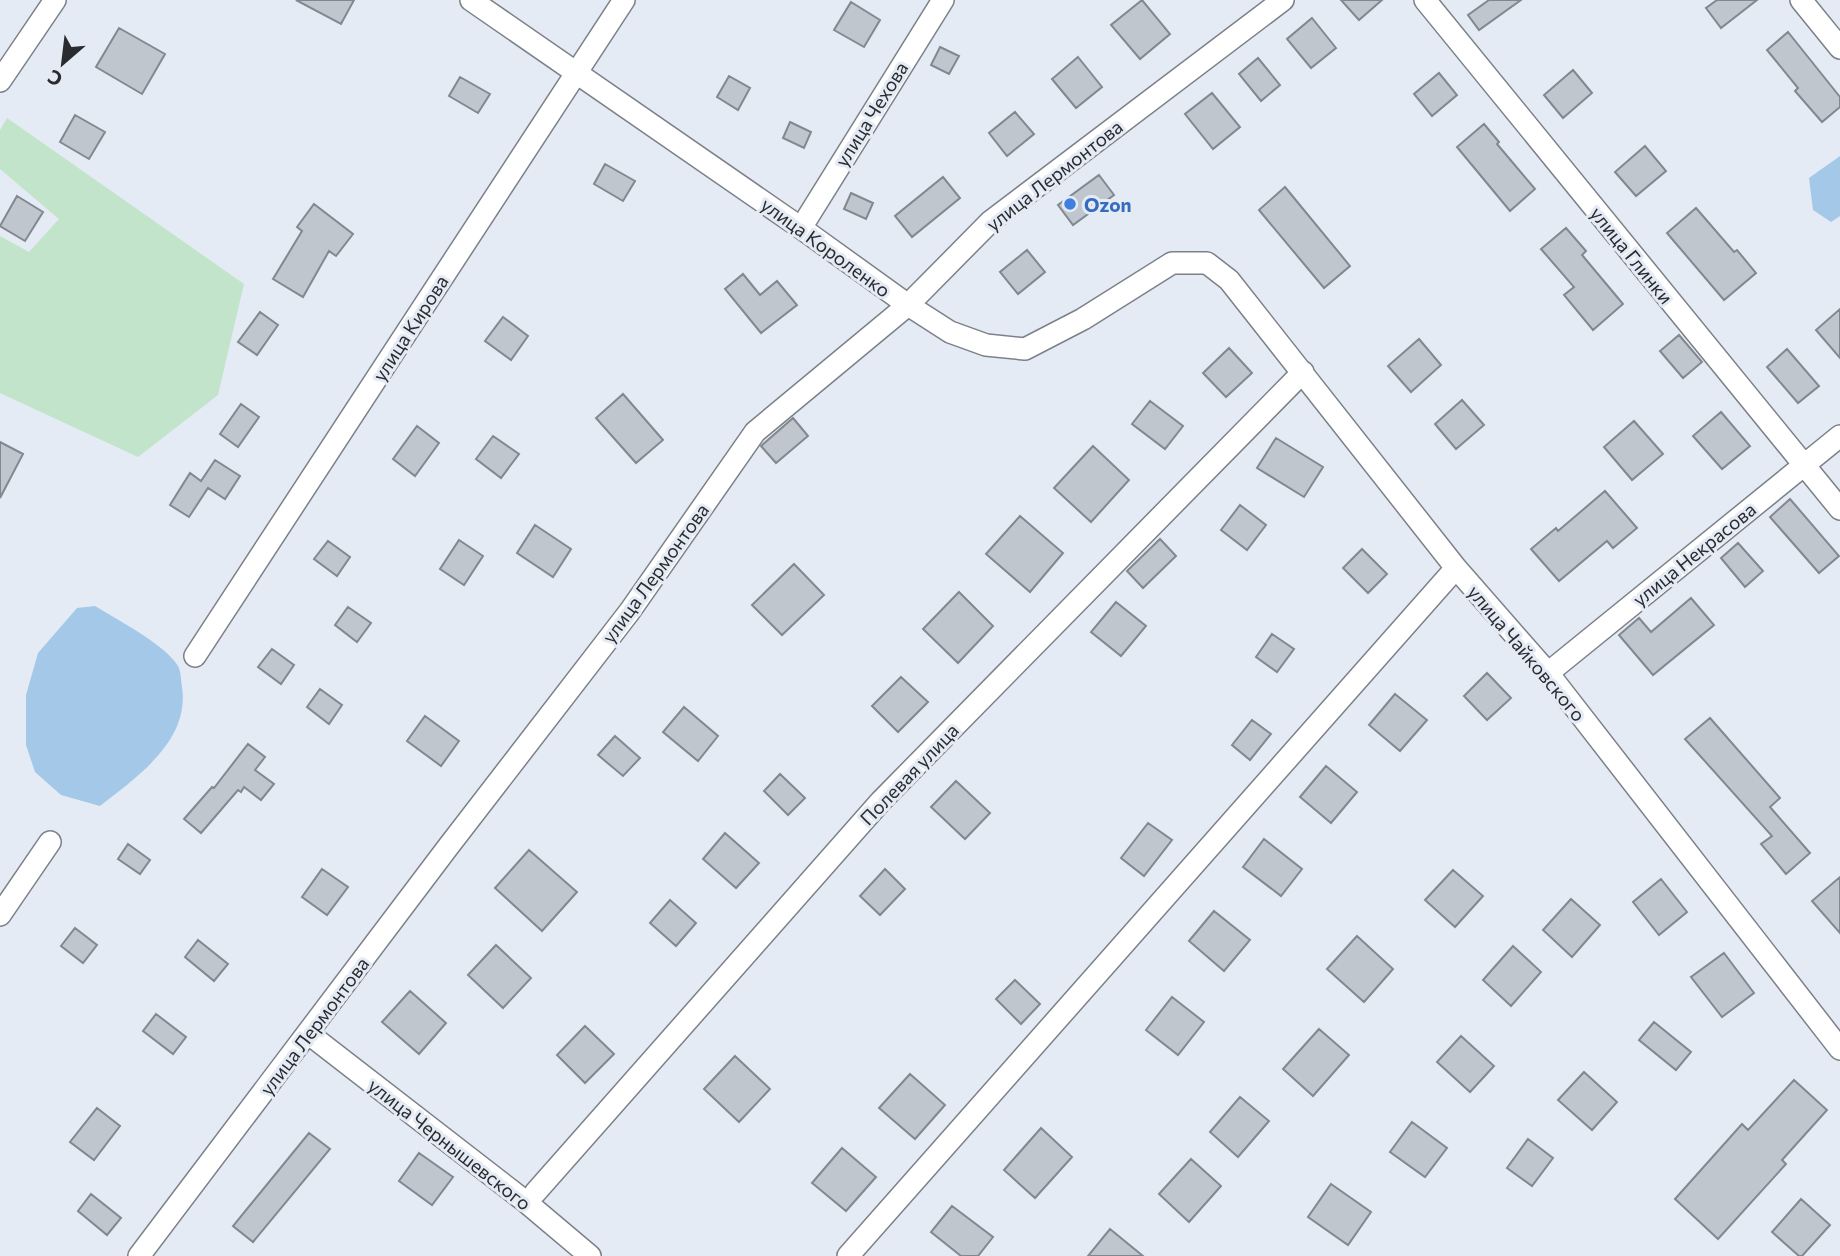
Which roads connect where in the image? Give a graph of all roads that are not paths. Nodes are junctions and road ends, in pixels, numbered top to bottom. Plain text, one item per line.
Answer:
1 (55, 0) edge
2 (471, 0) edge
3 (624, 0) edge
4 (943, 0) edge
5 (1283, 0) edge
6 (1425, 0) edge
7 (1801, 0) edge
8 (1840, 48) edge
9 (576, 73) junction
10 (0, 81) edge
11 (801, 228) junction
12 (1207, 263) joint
13 (908, 306) junction
14 (1303, 372) junction
15 (1840, 436) edge
16 (1804, 465) junction
17 (1840, 509) edge
18 (1456, 568) junction
19 (195, 656) dead end
20 (1548, 673) junction
21 (50, 842) dead end
22 (0, 915) edge
23 (309, 1034) junction
24 (1840, 1049) edge
25 (534, 1193) dead end
26 (139, 1256) edge
27 (590, 1256) edge
28 (848, 1256) edge

1 - 10 street
2 - 9 street, улица Короленко
3 - 9 street, улица Кирова
4 - 11 street, улица Чехова
5 - 13 street, улица Лермонтова
6 - 16 street, улица Глинки
7 - 8 street
9 - 11 street, улица Короленко
9 - 19 street, улица Кирова
11 - 13 street, улица Короленко
12 - 13 street, улица Короленко
12 - 14 street, улица Чайковского
13 - 23 street, улица Лермонтова
14 - 18 street, улица Чайковского
14 - 25 street, Полевая улица
15 - 16 street, улица Некрасова
16 - 17 street, улица Глинки
16 - 20 street, улица Некрасова
18 - 20 street, улица Чайковского
18 - 28 street
20 - 24 street, улица Чайковского
21 - 22 street
23 - 26 street, улица Лермонтова
23 - 27 street, улица Чернышевского

